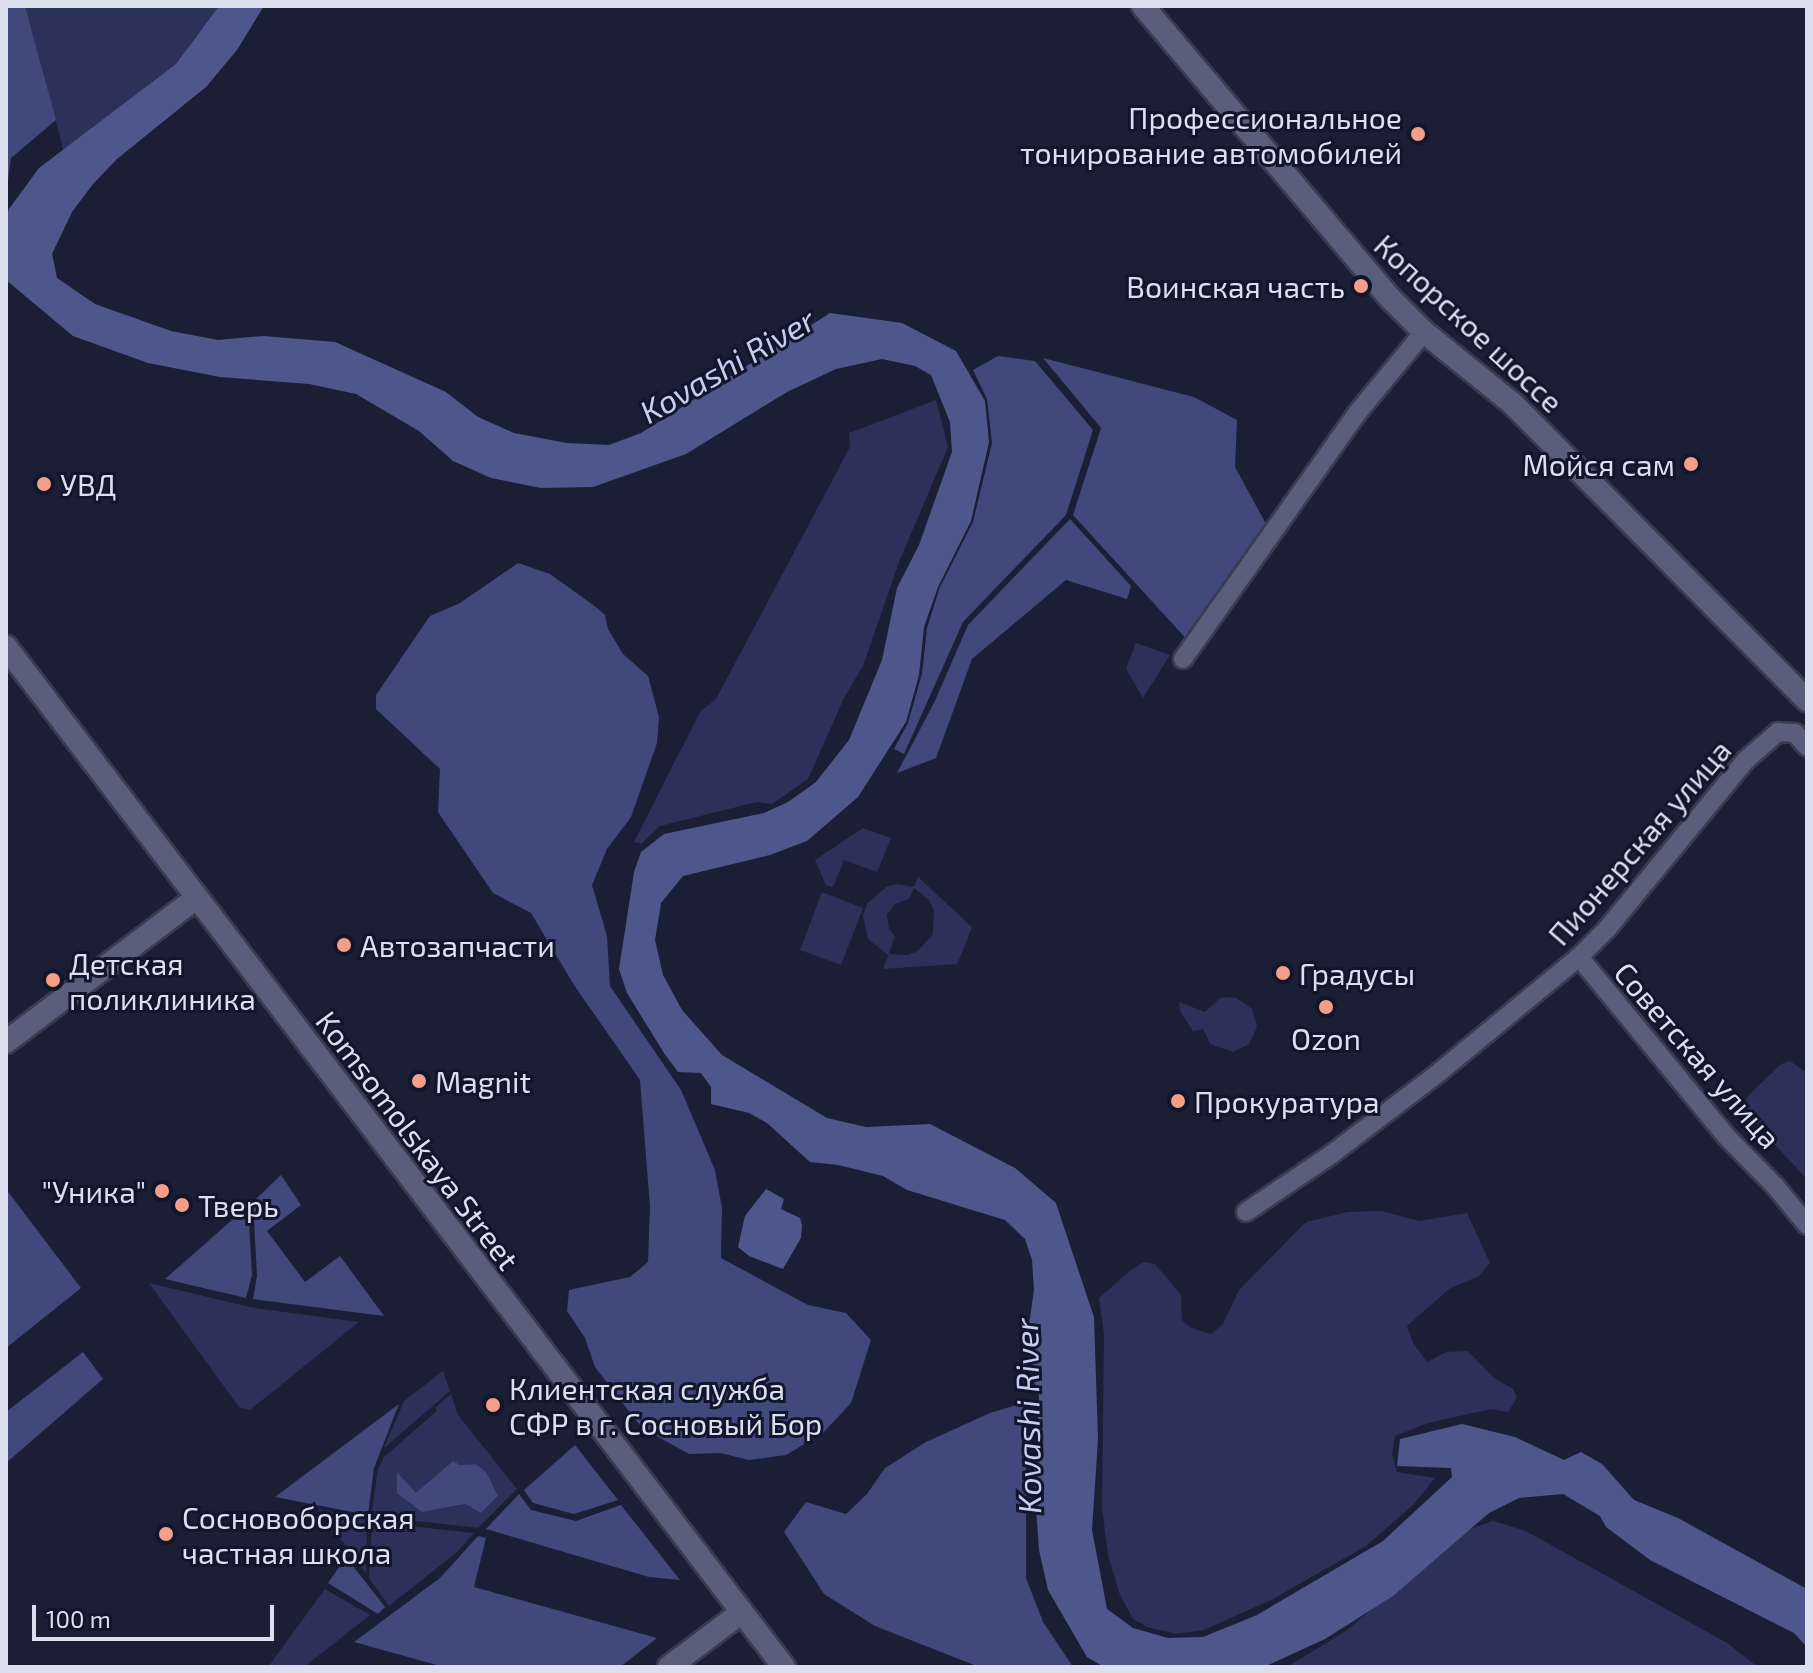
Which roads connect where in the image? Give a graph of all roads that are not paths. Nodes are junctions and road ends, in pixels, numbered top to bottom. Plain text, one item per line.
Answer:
1 (1143, 6) edge
2 (1424, 332) junction
3 (6, 647) edge
4 (1183, 659) dead end
5 (1807, 700) edge
6 (1807, 747) edge
7 (195, 899) junction
8 (1579, 957) junction
9 (6, 1042) edge
10 (1246, 1212) dead end
11 (1807, 1225) edge
12 (742, 1612) junction
13 (669, 1667) edge
14 (784, 1667) edge

1 - 2 street, Копорское шоссе
2 - 4 street
2 - 5 street, Копорское шоссе
3 - 7 street, Komsomolskaya Street
6 - 8 street, Пионерская улица
7 - 9 street
7 - 12 street, Komsomolskaya Street
8 - 10 street, Пионерская улица
8 - 11 street, Советская улица
12 - 13 street
12 - 14 street, Komsomolskaya Street

